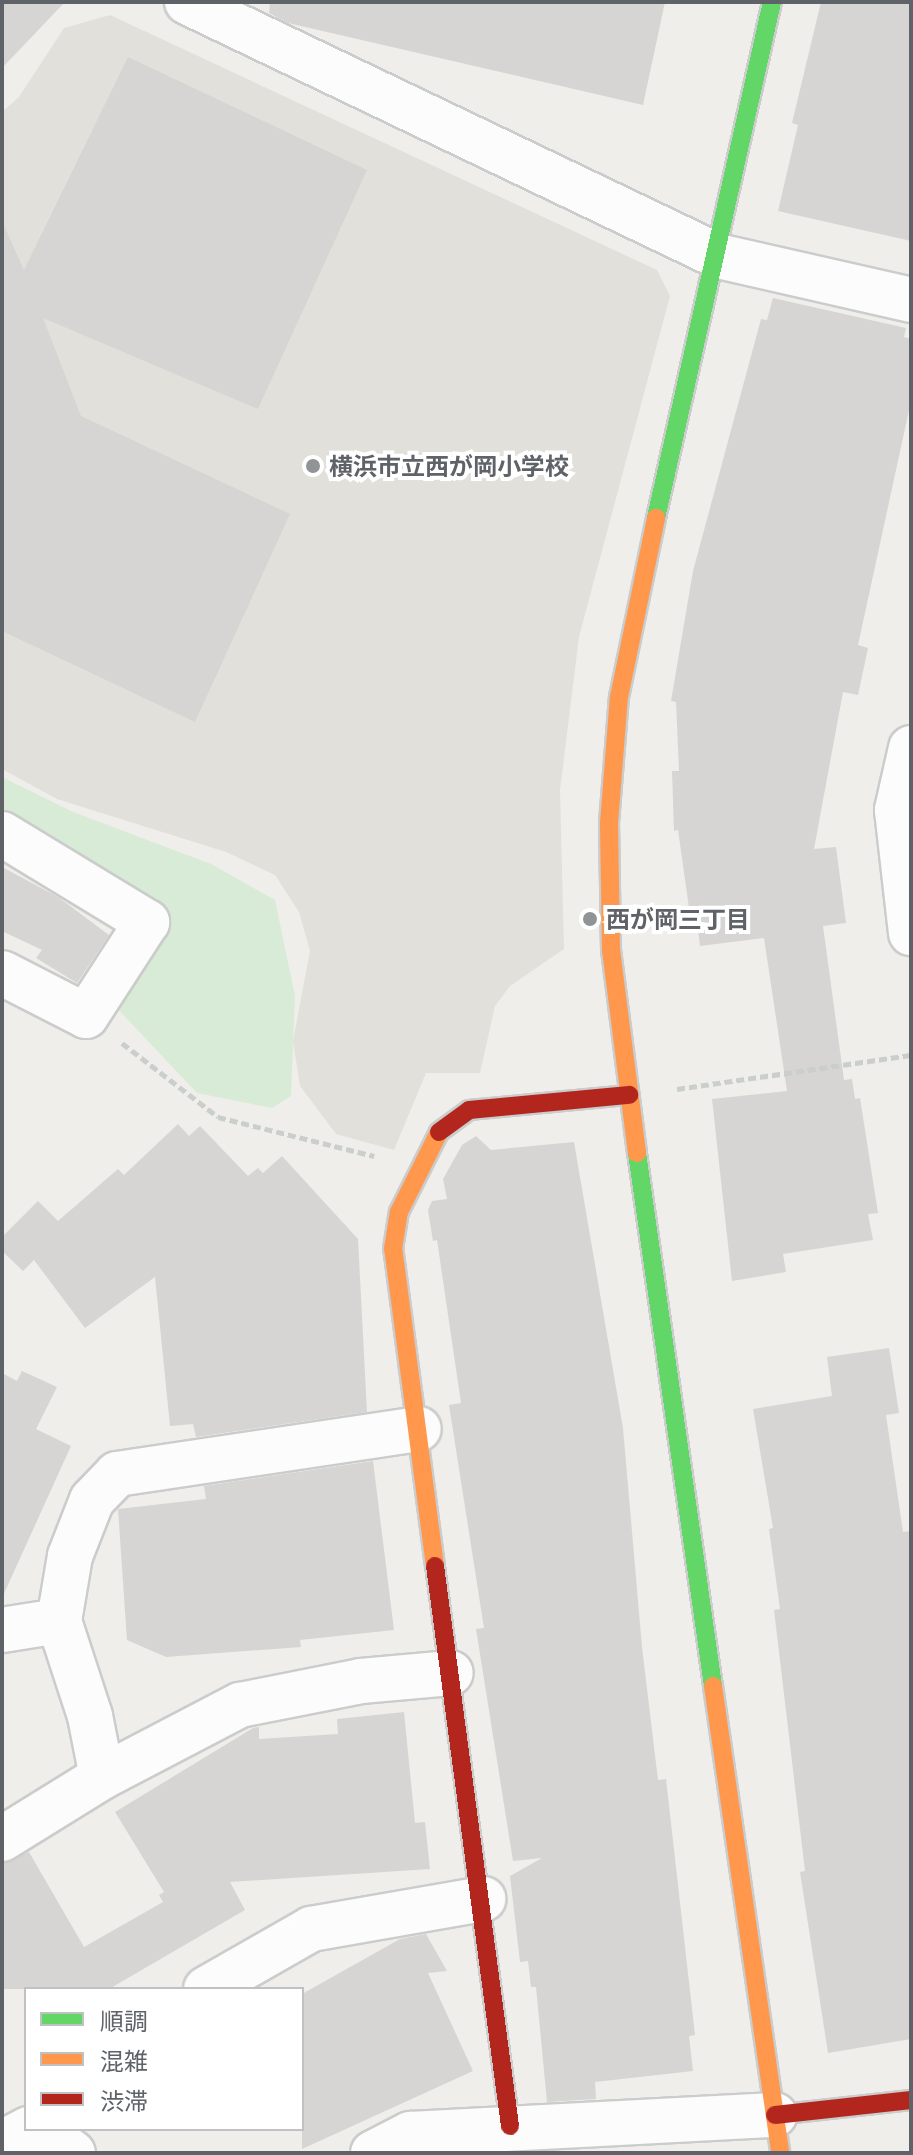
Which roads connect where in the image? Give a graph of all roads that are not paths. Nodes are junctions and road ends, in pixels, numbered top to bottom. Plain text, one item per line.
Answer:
1 (187, 2) edge
2 (772, 2) edge
3 (718, 256) junction
4 (911, 300) edge
5 (911, 748) edge
6 (904, 811) edge
7 (2, 834) edge
8 (911, 933) edge
9 (2, 973) edge
10 (629, 1095) junction
11 (419, 1429) junction
12 (59, 1621) junction
13 (2, 1630) edge
14 (451, 1673) junction
15 (102, 1777) junction
16 (2, 1839) edge
17 (483, 1899) junction
18 (210, 1987) edge
19 (911, 2100) edge
20 (2, 2103) edge
21 (24, 2118) edge
22 (510, 2126) junction
23 (24, 2131) edge
24 (44, 2131) edge
25 (777, 2134) edge
26 (2, 2143) edge
27 (73, 2153) edge
28 (373, 2153) edge

1 - 3 street
2 - 3 street
3 - 4 street
3 - 10 street
5 - 6 street
6 - 8 street
7 - 9 street
10 - 11 street
10 - 25 street
11 - 12 street
11 - 14 street
12 - 13 street
12 - 15 street
14 - 15 street
14 - 17 street
15 - 16 street
17 - 18 street
17 - 22 street
19 - 25 street
20 - 21 street
22 - 25 street
22 - 28 street
23 - 26 street
24 - 27 street

